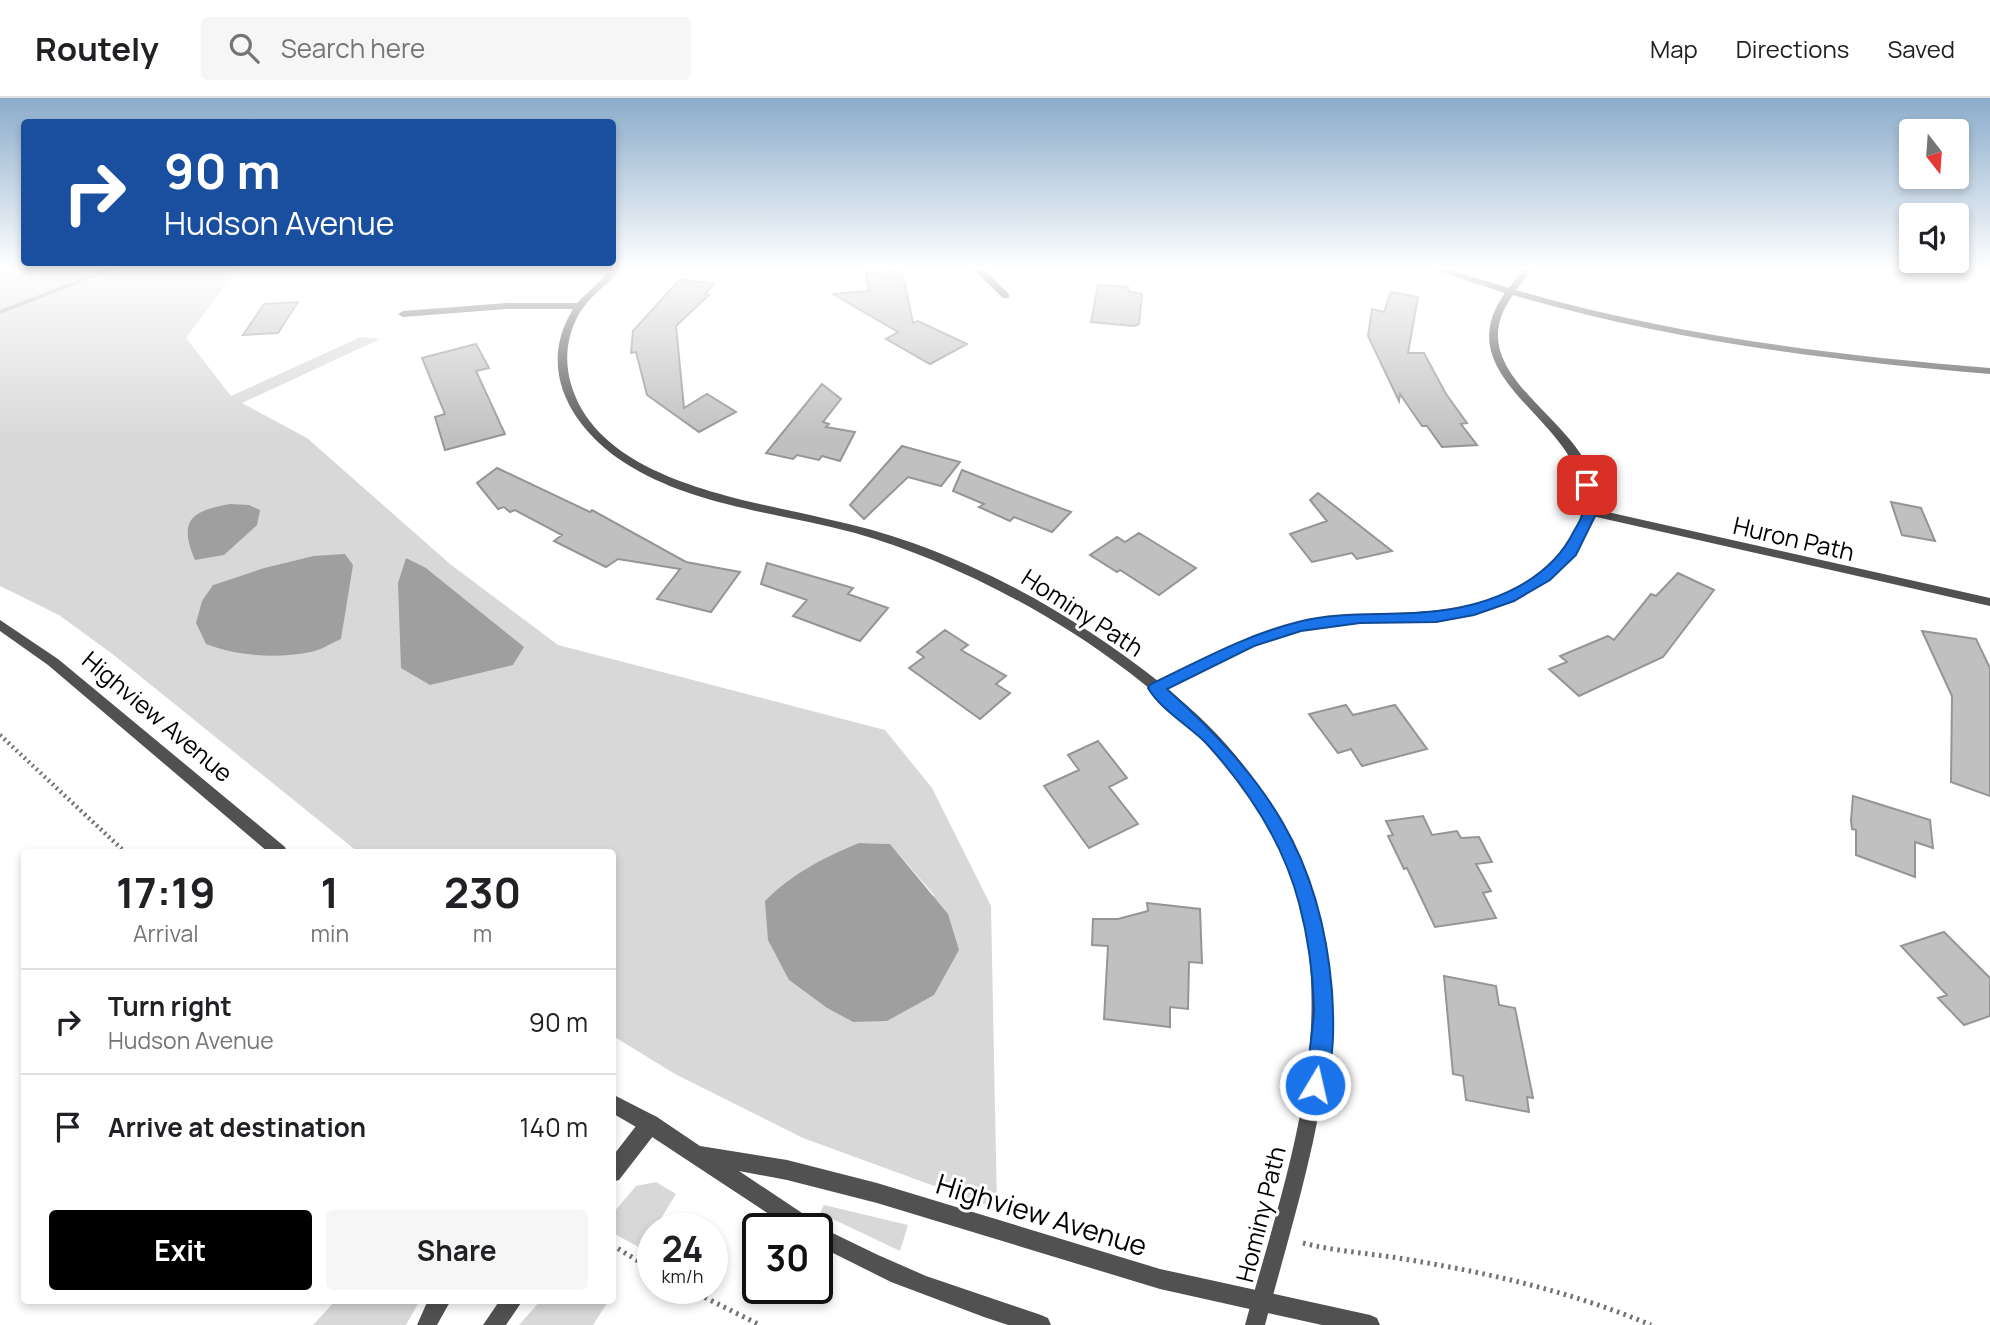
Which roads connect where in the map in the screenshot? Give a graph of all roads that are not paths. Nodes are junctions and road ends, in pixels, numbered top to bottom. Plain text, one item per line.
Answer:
1 (573, 324) edge
2 (1493, 324) edge
3 (1652, 324) edge
4 (1990, 371) edge
5 (1590, 512) junction
6 (1990, 602) edge
7 (0, 625) edge
8 (1156, 688) junction
9 (275, 849) edge
10 (616, 1105) edge
11 (650, 1124) junction
12 (698, 1155) junction
13 (616, 1169) edge
14 (785, 1213) edge
15 (833, 1244) edge
16 (1261, 1301) junction
17 (439, 1304) edge
18 (510, 1304) edge
19 (427, 1325) edge
20 (493, 1325) edge
21 (1041, 1325) edge
22 (1255, 1325) edge
23 (1370, 1325) edge

1 - 8 street, Hominy Path
2 - 5 street
3 - 4 street
5 - 6 street, Huron Path
5 - 8 street
7 - 9 street, Highview Avenue
8 - 16 street, Hominy Path
10 - 11 street, Highview Avenue
11 - 12 street, Highview Avenue
11 - 13 street
12 - 14 street, Highview Avenue
12 - 16 street, Highview Avenue
15 - 21 street
16 - 22 street, Hominy Path
16 - 23 street, Highview Avenue
17 - 19 street
18 - 20 street

